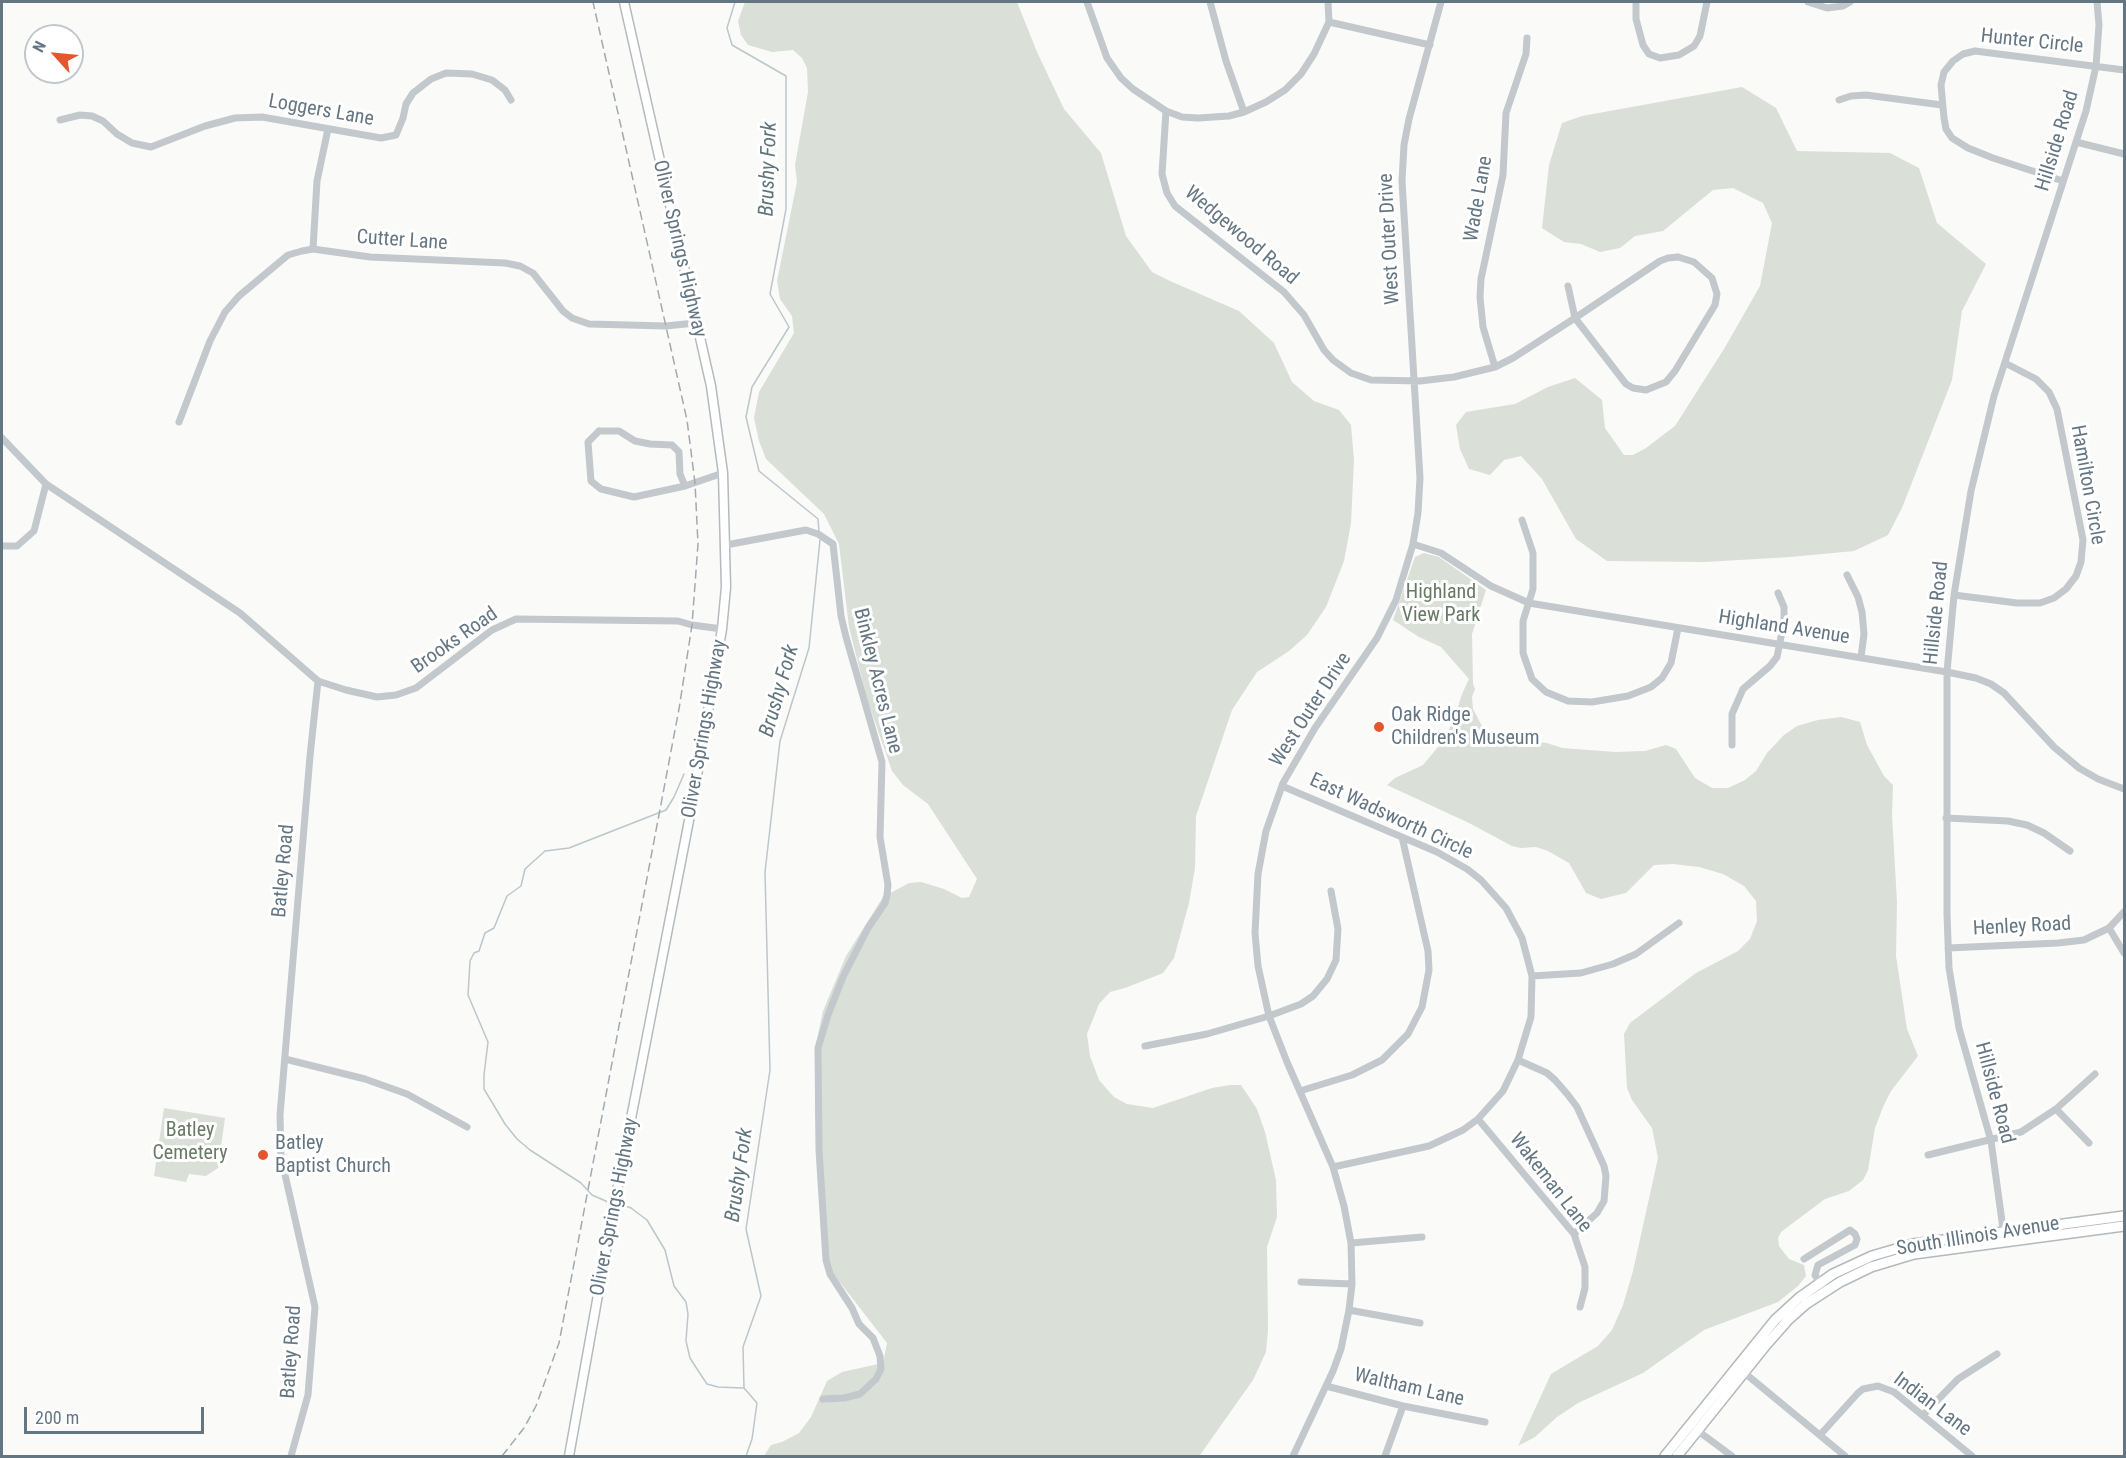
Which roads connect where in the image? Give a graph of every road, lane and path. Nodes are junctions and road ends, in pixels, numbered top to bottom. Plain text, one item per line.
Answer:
1 (624, 2) edge
2 (1087, 2) edge
3 (1210, 2) edge
4 (1328, 2) edge
5 (1441, 2) edge
6 (1636, 2) edge
7 (1707, 2) edge
8 (1808, 2) edge
9 (1850, 2) edge
10 (2097, 2) edge
11 (1329, 22) junction
12 (1527, 38) dead end
13 (1430, 45) junction
14 (2096, 66) junction
15 (2124, 70) edge
16 (511, 100) dead end
17 (1839, 100) dead end
18 (1942, 105) junction
19 (1166, 111) junction
20 (1244, 111) junction
21 (60, 120) dead end
22 (328, 129) junction
23 (2076, 142) junction
24 (2124, 154) edge
25 (2063, 181) junction
26 (312, 249) junction
27 (1568, 286) dead end
28 (1575, 318) junction
29 (695, 323) junction
30 (2005, 363) junction
31 (1495, 367) junction
32 (1414, 380) junction
33 (179, 422) dead end
34 (2, 438) edge
35 (723, 473) junction
36 (46, 483) junction
37 (685, 486) junction
38 (1522, 520) dead end
39 (1413, 544) junction
40 (726, 545) junction
41 (2, 546) edge
42 (1847, 575) dead end
43 (1778, 593) dead end
44 (1954, 595) junction
45 (1529, 603) junction
46 (1678, 628) junction
47 (722, 629) junction
48 (1780, 645) junction
49 (1861, 657) junction
50 (1947, 672) junction
51 (318, 681) junction
52 (1732, 745) dead end
53 (1282, 786) junction
54 (2124, 789) edge
55 (1947, 818) junction
56 (1402, 837) junction
57 (2070, 851) dead end
58 (1331, 891) dead end
59 (2124, 912) edge
60 (1679, 923) dead end
61 (2109, 928) junction
62 (1948, 948) junction
63 (2124, 953) edge
64 (1532, 976) junction
65 (1269, 1016) junction
66 (1145, 1046) dead end
67 (285, 1059) junction
68 (1518, 1060) junction
69 (2095, 1074) dead end
70 (1300, 1091) junction
71 (2056, 1109) junction
72 (1478, 1119) junction
73 (467, 1127) dead end
74 (1992, 1141) junction
75 (2089, 1143) dead end
76 (1928, 1155) dead end
77 (1333, 1167) junction
78 (2124, 1216) edge
79 (2124, 1226) edge
80 (1574, 1234) junction
81 (2004, 1236) junction
82 (1422, 1237) dead end
83 (1351, 1242) junction
84 (1804, 1259) dead end
85 (1301, 1282) dead end
86 (1352, 1284) junction
87 (1823, 1286) junction
88 (1580, 1306) dead end
89 (1349, 1310) junction
90 (1420, 1323) dead end
91 (1997, 1354) dead end
92 (1740, 1369) junction
93 (1326, 1386) junction
94 (823, 1399) dead end
95 (1403, 1406) junction
96 (1923, 1415) junction
97 (1485, 1422) dead end
98 (1693, 1428) junction
99 (1820, 1435) junction
100 (1969, 1455) edge
101 (291, 1456) edge
102 (569, 1456) edge
103 (1293, 1456) edge
104 (1385, 1456) edge
105 (1665, 1456) edge
106 (1677, 1456) edge
107 (1732, 1456) edge
108 (1845, 1456) edge

1 - 29 main road, Oliver Springs Highway
2 - 19 street
3 - 20 street
4 - 11 street
5 - 13 street, West Outer Drive
6 - 7 street
8 - 9 street
10 - 14 street, Hillside Road
11 - 13 street
11 - 20 street
12 - 31 street, Wade Lane
13 - 32 street, West Outer Drive
14 - 15 street
14 - 18 street, Hunter Circle
14 - 23 street, Hillside Road
16 - 22 street, Loggers Lane
17 - 18 street
18 - 25 street, Hunter Circle
19 - 20 street
19 - 32 street, Wedgewood Road
21 - 22 street, Loggers Lane
22 - 26 street
23 - 24 street
23 - 25 street, Hillside Road
25 - 30 street, Hillside Road
26 - 29 street, Cutter Lane
26 - 33 street, Cutter Lane
27 - 28 street
28 - 28 street, Wedgewood Road
28 - 31 street, Wedgewood Road
29 - 35 main road, Oliver Springs Highway
30 - 44 street, Hillside Road
30 - 44 street, Hamilton Circle
31 - 32 street, Wedgewood Road
32 - 39 street, West Outer Drive
34 - 36 street
35 - 37 street
35 - 40 main road, Oliver Springs Highway
36 - 41 street
36 - 51 street
37 - 37 street
38 - 45 street
39 - 45 street, Highland Avenue
39 - 53 street, West Outer Drive
40 - 47 main road, Oliver Springs Highway
40 - 94 street, Binkley Acres Lane
42 - 49 street
43 - 48 street
44 - 50 street, Hillside Road
45 - 46 street, Highland Avenue
45 - 46 street
46 - 48 street, Highland Avenue
47 - 51 street, Brooks Road
47 - 102 main road, Oliver Springs Highway
48 - 49 street, Highland Avenue
48 - 52 street
49 - 50 street, Highland Avenue
50 - 54 street, Highland Avenue
50 - 55 street, Hillside Road
51 - 67 street, Batley Road
53 - 56 street, East Wadsworth Circle
53 - 65 street, West Outer Drive
55 - 57 street
55 - 62 street, Hillside Road
56 - 64 street, East Wadsworth Circle
56 - 70 street
58 - 65 street
59 - 61 street, Henley Road
60 - 64 street
61 - 62 street, Henley Road
61 - 63 street
62 - 74 street, Hillside Road
64 - 68 street, East Wadsworth Circle
65 - 66 street
65 - 70 street, West Outer Drive
67 - 73 street
67 - 101 street, Batley Road
68 - 72 street, East Wadsworth Circle
68 - 80 street
69 - 71 street
70 - 77 street, West Outer Drive
71 - 74 street
71 - 75 street
72 - 77 street, East Wadsworth Circle
72 - 80 street, Wakeman Lane
74 - 76 street
74 - 81 street, Hillside Road
77 - 83 street, West Outer Drive
78 - 81 highway, South Illinois Avenue
79 - 81 highway
80 - 88 street, Wakeman Lane
81 - 87 highway
82 - 83 street
83 - 86 street, West Outer Drive
84 - 87 street
85 - 86 street
86 - 89 street, West Outer Drive
87 - 92 highway
89 - 90 street
89 - 93 street, West Outer Drive
91 - 96 street
92 - 98 highway
92 - 99 street
93 - 95 street, Waltham Lane
93 - 103 street, West Outer Drive
95 - 97 street, Waltham Lane
95 - 104 street
96 - 99 street, Indian Lane
96 - 100 street, Indian Lane
98 - 105 highway
98 - 106 highway
98 - 107 street
99 - 108 street

